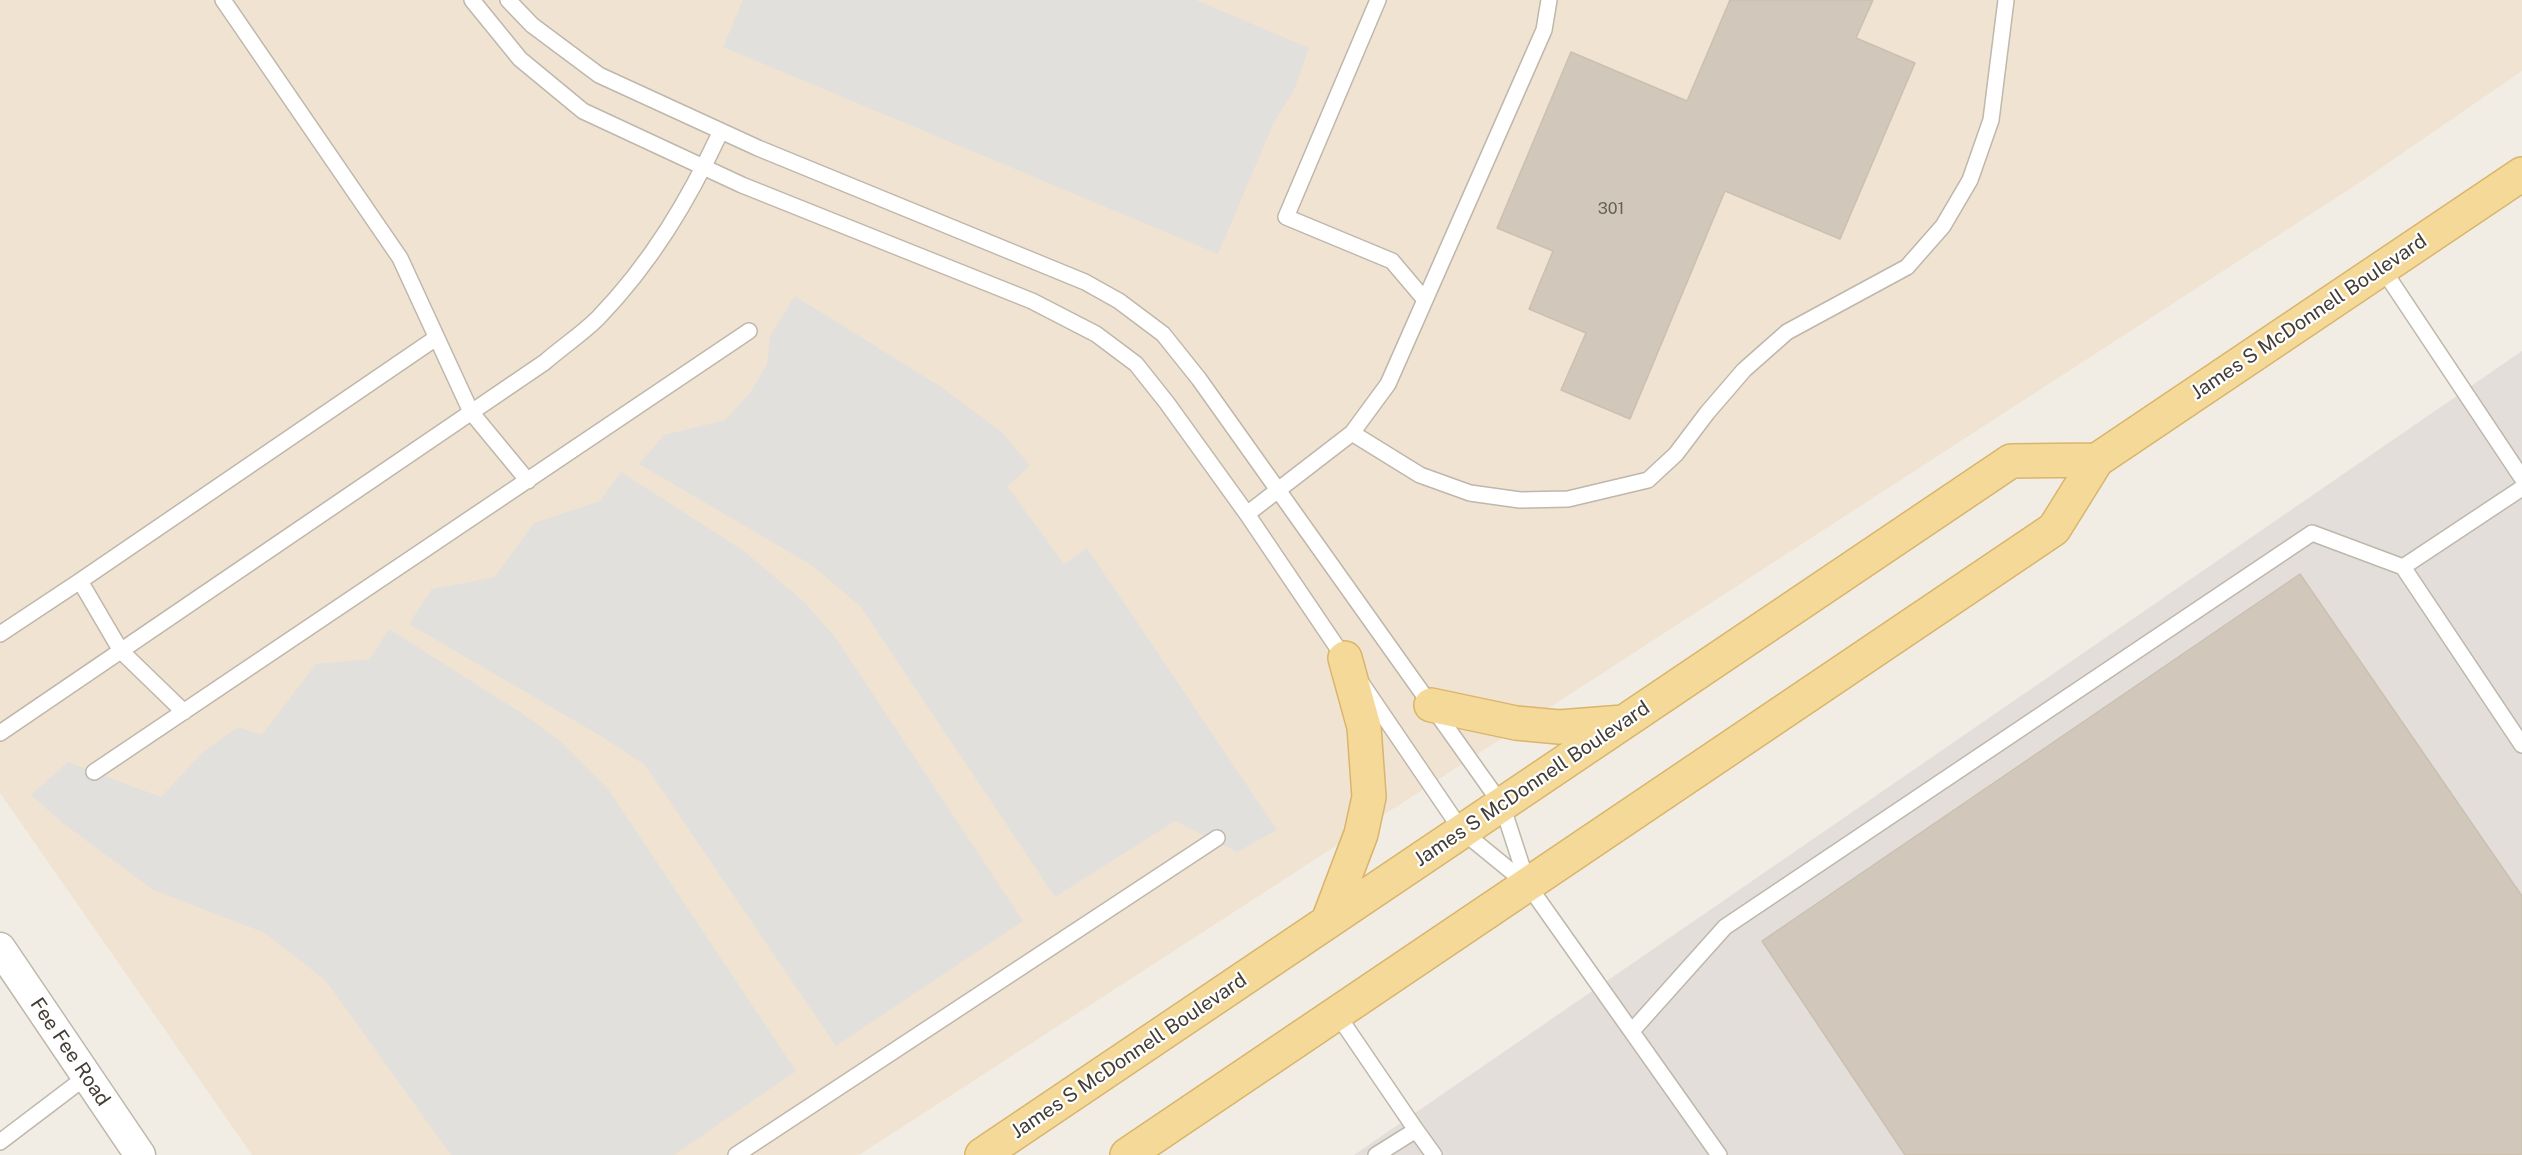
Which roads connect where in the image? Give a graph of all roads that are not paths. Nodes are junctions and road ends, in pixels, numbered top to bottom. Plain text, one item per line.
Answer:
1 (223, 0) edge
2 (472, 0) edge
3 (508, 0) edge
4 (1378, 0) edge
5 (1549, 0) edge
6 (2006, 0) edge
7 (721, 131) junction
8 (704, 167) junction
9 (2522, 174) edge
10 (2382, 268) junction
11 (1425, 300) junction
12 (749, 332) dead end
13 (436, 338) junction
14 (471, 412) junction
15 (1352, 433) junction
16 (2097, 460) junction
17 (2522, 478) edge
18 (528, 480) junction
19 (2522, 488) edge
20 (1279, 491) junction
21 (1247, 514) junction
22 (2403, 567) junction
23 (80, 581) junction
24 (0, 634) edge
25 (121, 651) junction
26 (1345, 658) junction
27 (1431, 705) junction
28 (184, 712) junction
29 (1624, 722) junction
30 (0, 733) edge
31 (2522, 745) edge
32 (94, 772) dead end
33 (1502, 805) junction
34 (1462, 831) junction
35 (1217, 838) dead end
36 (1528, 885) junction
37 (1328, 921) junction
38 (0, 948) edge
39 (1337, 1014) junction
40 (1632, 1031) junction
41 (87, 1076) junction
42 (1416, 1130) junction
43 (0, 1142) edge
44 (140, 1155) edge
45 (736, 1155) edge
46 (982, 1155) edge
47 (1127, 1155) edge
48 (1376, 1155) edge
49 (1434, 1155) edge
50 (1719, 1155) edge

1 - 13 lane
2 - 8 lane
3 - 7 lane
4 - 11 lane
5 - 11 lane
6 - 15 lane
7 - 8 lane
7 - 20 lane
8 - 14 lane
8 - 21 lane
9 - 10 main road, James S McDonnell Boulevard
10 - 16 main road, James S McDonnell Boulevard
10 - 17 lane
11 - 15 lane
12 - 18 lane
13 - 14 lane
13 - 23 lane
14 - 18 lane
14 - 25 lane
15 - 20 lane
16 - 29 main road, James S McDonnell Boulevard
16 - 36 main road, James S McDonnell Boulevard
18 - 28 lane
19 - 22 lane
20 - 21 lane
20 - 27 lane
21 - 26 lane
22 - 31 lane
22 - 40 lane
23 - 24 lane
23 - 25 lane
25 - 28 lane
25 - 30 lane
26 - 34 lane
26 - 37 main road
27 - 29 main road
27 - 33 lane
28 - 32 lane
29 - 33 main road, James S McDonnell Boulevard
33 - 34 main road, James S McDonnell Boulevard
33 - 36 lane
34 - 36 lane
34 - 37 main road, James S McDonnell Boulevard
35 - 45 lane
36 - 39 main road, James S McDonnell Boulevard
36 - 40 lane
37 - 46 main road, James S McDonnell Boulevard
38 - 41 street, Fee Fee Road
39 - 42 lane
39 - 47 main road, James S McDonnell Boulevard
40 - 50 lane
41 - 43 lane
41 - 44 street, Fee Fee Road
42 - 48 lane
42 - 49 lane

